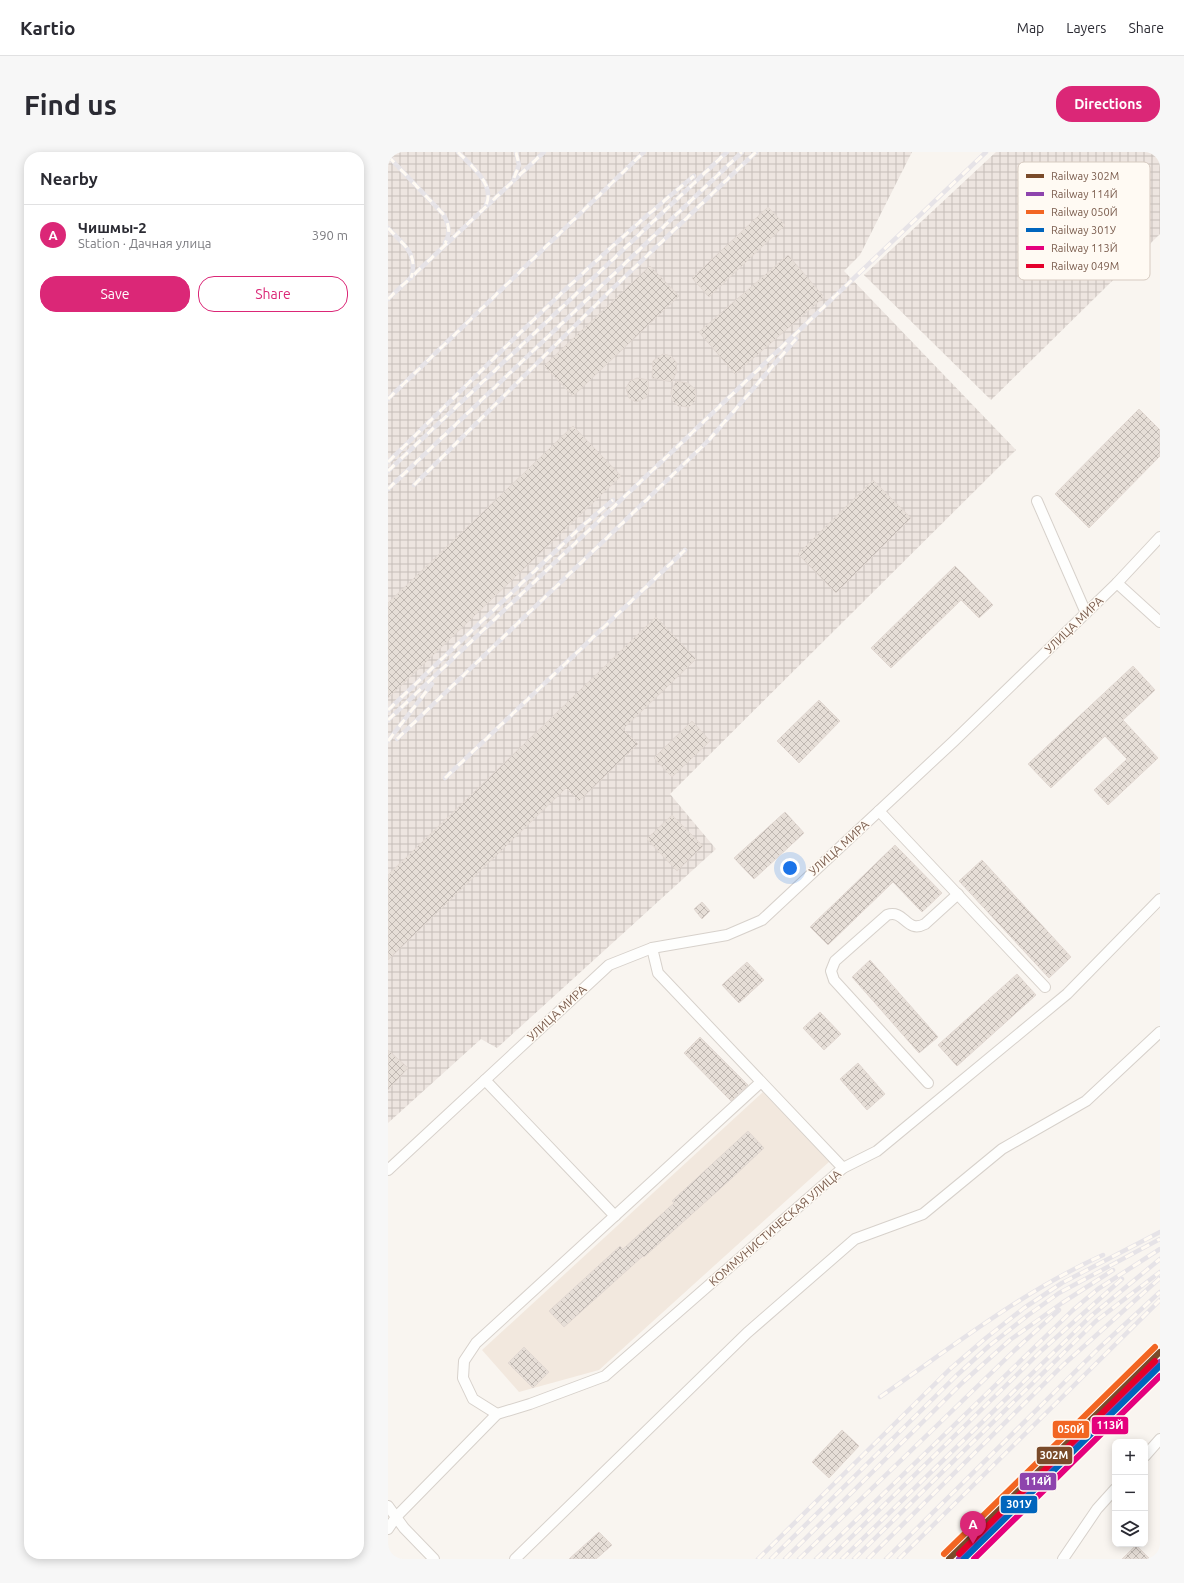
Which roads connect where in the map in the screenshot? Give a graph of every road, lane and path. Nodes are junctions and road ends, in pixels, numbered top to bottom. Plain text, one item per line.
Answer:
1 (1037, 501) dead end
2 (1160, 537) edge
3 (1117, 582) junction
4 (1086, 613) junction
5 (1160, 622) edge
6 (879, 811) junction
7 (958, 894) junction
8 (1160, 899) edge
9 (652, 948) junction
10 (1045, 987) dead end
11 (1160, 1032) edge
12 (485, 1080) junction
13 (761, 1082) junction
14 (928, 1083) dead end
15 (843, 1168) junction
16 (388, 1170) edge
17 (615, 1216) junction
18 (496, 1414) junction
19 (1160, 1439) edge
20 (1148, 1453) edge
21 (1112, 1492) edge
22 (388, 1506) edge
23 (396, 1517) junction
24 (388, 1529) edge
25 (434, 1559) edge
26 (515, 1559) edge
27 (1062, 1559) edge

1 - 4 street
2 - 3 street, УЛИЦА МИРА
3 - 4 street, УЛИЦА МИРА
3 - 5 street
4 - 6 street, УЛИЦА МИРА
6 - 7 street
6 - 9 street, УЛИЦА МИРА
7 - 10 street
7 - 14 street
8 - 15 street, КОММУНИСТИЧЕСКАЯ УЛИЦА
9 - 12 street, УЛИЦА МИРА
9 - 13 street
11 - 26 street
12 - 16 street, УЛИЦА МИРА
12 - 17 street
13 - 15 street
13 - 17 street
15 - 18 street, КОММУНИСТИЧЕСКАЯ УЛИЦА
17 - 18 street
18 - 23 street, КОММУНИСТИЧЕСКАЯ УЛИЦА
19 - 20 street
21 - 27 street
22 - 23 street
23 - 24 street, КОММУНИСТИЧЕСКАЯ УЛИЦА
23 - 25 street

